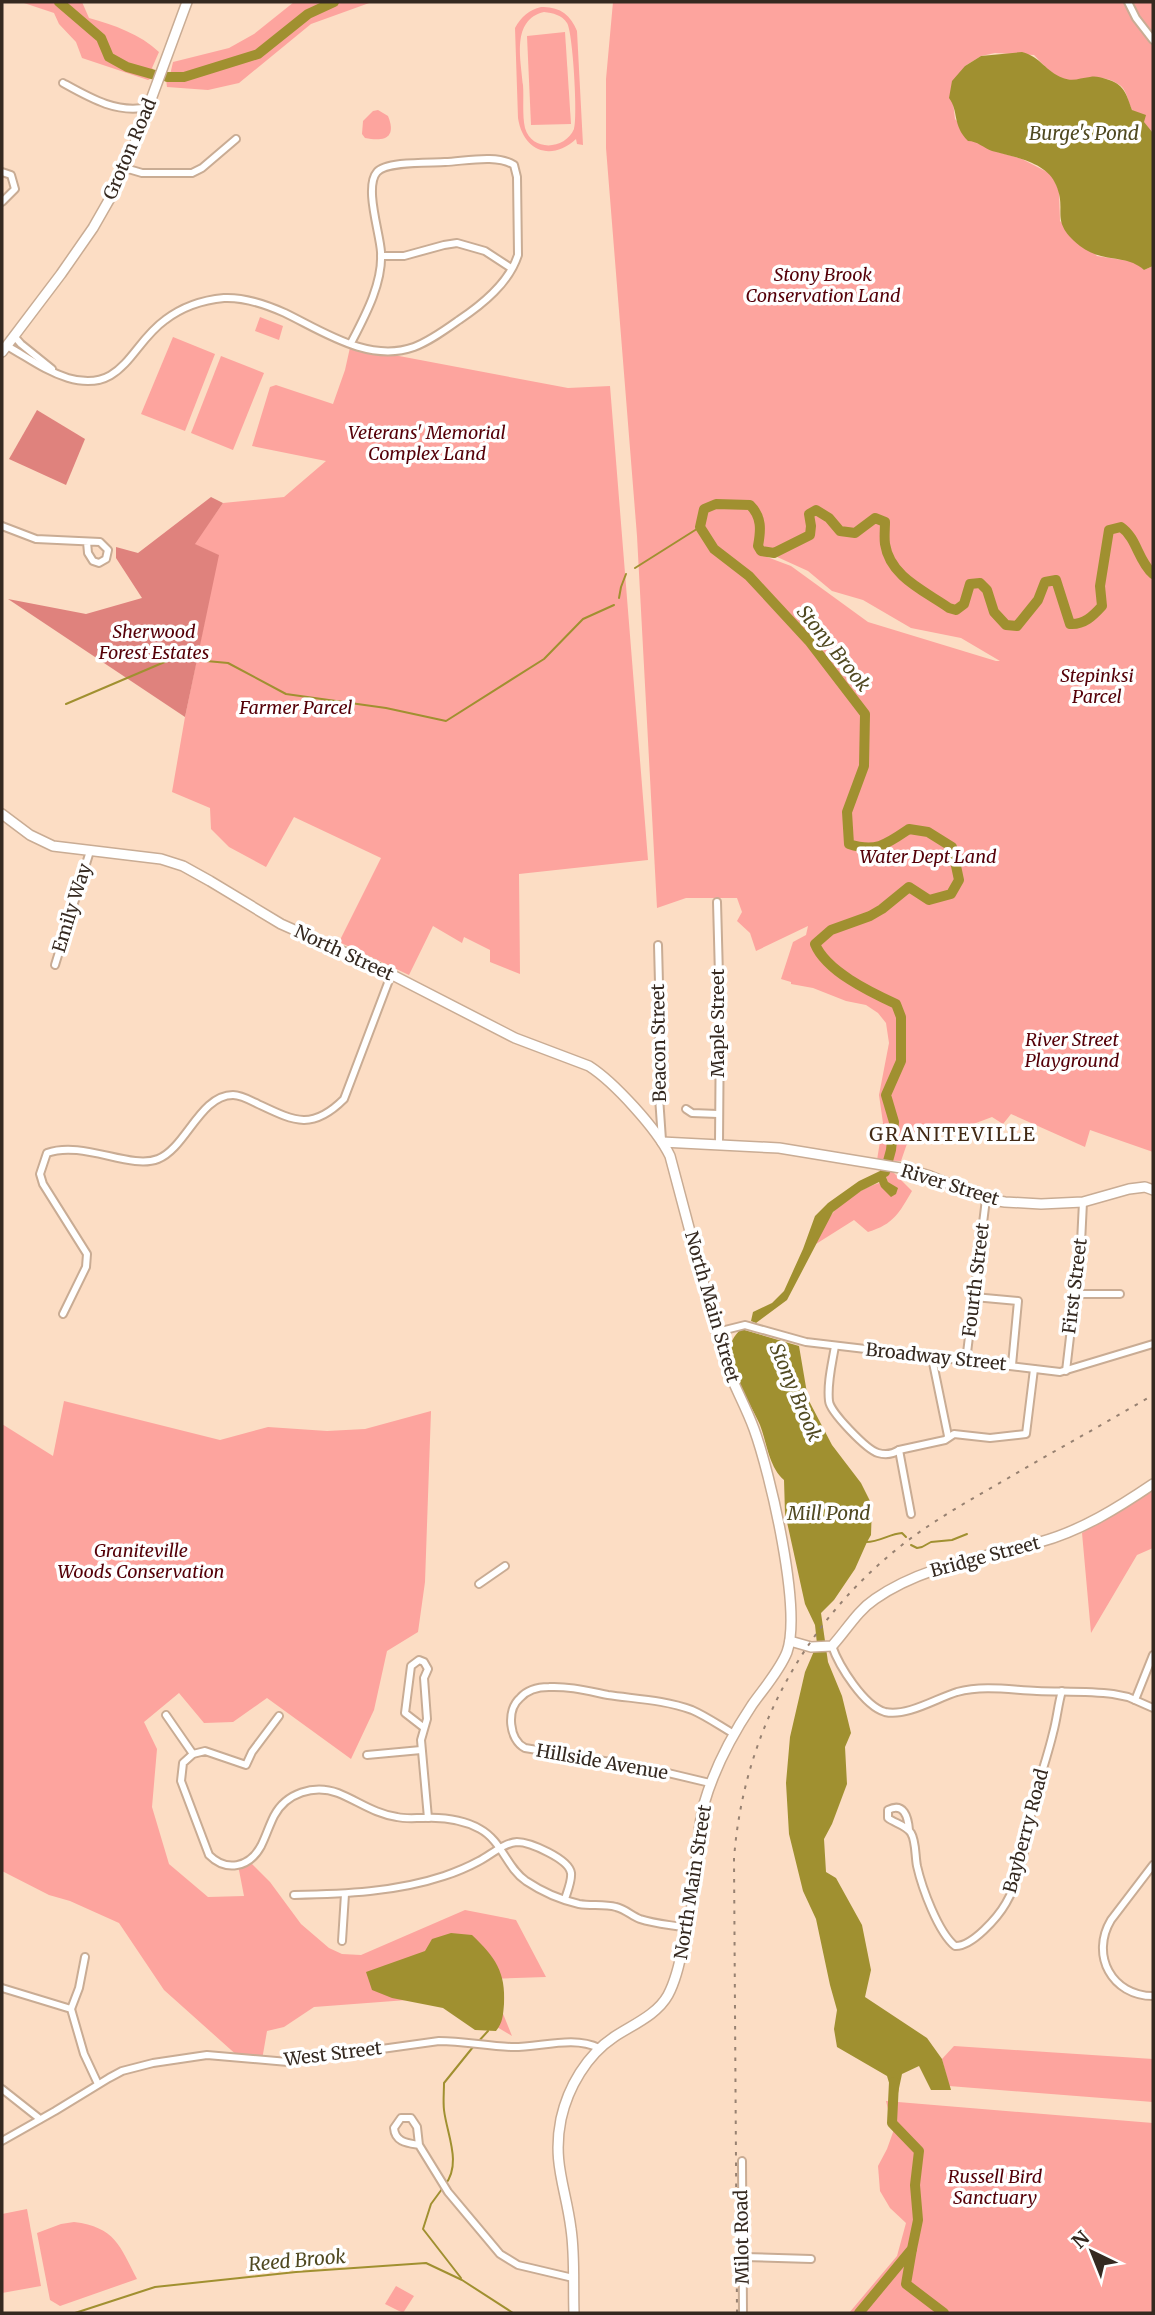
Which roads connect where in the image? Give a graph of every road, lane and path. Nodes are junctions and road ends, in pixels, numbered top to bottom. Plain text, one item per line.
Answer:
1 (187, 2) edge
2 (1128, 2) edge
3 (1153, 40) edge
4 (63, 83) dead end
5 (148, 107) junction
6 (236, 139) dead end
7 (125, 167) junction
8 (2, 172) edge
9 (2, 202) edge
10 (381, 256) junction
11 (511, 268) junction
12 (15, 336) junction
13 (351, 343) junction
14 (4, 349) edge
15 (59, 375) junction
16 (2, 526) edge
17 (87, 542) dead end
18 (2, 814) edge
19 (90, 851) junction
20 (717, 902) dead end
21 (658, 944) dead end
22 (55, 965) dead end
23 (391, 975) junction
24 (687, 1109) dead end
25 (718, 1114) junction
26 (662, 1142) junction
27 (719, 1144) junction
28 (1153, 1190) edge
29 (986, 1199) junction
30 (1083, 1202) junction
31 (1074, 1294) junction
32 (1120, 1294) dead end
33 (974, 1297) junction
34 (62, 1314) dead end
35 (717, 1332) junction
36 (1153, 1344) edge
37 (835, 1346) junction
38 (932, 1357) junction
39 (966, 1361) junction
40 (1012, 1365) junction
41 (1034, 1368) junction
42 (1066, 1371) junction
43 (948, 1436) junction
44 (900, 1450) junction
45 (1153, 1484) edge
46 (911, 1514) dead end
47 (505, 1566) dead end
48 (479, 1584) dead end
49 (790, 1641) junction
50 (829, 1647) junction
51 (1153, 1655) edge
52 (1062, 1691) junction
53 (1135, 1700) junction
54 (1153, 1708) edge
55 (166, 1714) dead end
56 (279, 1716) dead end
57 (424, 1727) junction
58 (734, 1734) junction
59 (421, 1750) junction
60 (193, 1754) junction
61 (366, 1755) dead end
62 (710, 1783) junction
63 (428, 1818) junction
64 (909, 1830) dead end
65 (501, 1847) junction
66 (1153, 1865) edge
67 (345, 1894) junction
68 (294, 1895) dead end
69 (565, 1899) junction
70 (687, 1928) junction
71 (342, 1941) dead end
72 (85, 1958) dead end
73 (2, 1989) edge
74 (1153, 1996) edge
75 (71, 2009) junction
76 (598, 2048) junction
77 (98, 2084) junction
78 (2, 2089) edge
79 (40, 2119) junction
80 (2, 2141) edge
81 (419, 2146) junction
82 (742, 2161) dead end
83 (743, 2257) junction
84 (811, 2259) dead end
85 (573, 2278) junction
86 (574, 2313) edge
87 (743, 2313) edge

1 - 5 main road, Groton Road
2 - 3 street
4 - 5 street
5 - 7 main road, Groton Road
6 - 7 street
7 - 12 main road, Groton Road
8 - 9 street
10 - 11 street
10 - 11 street
10 - 13 street
11 - 13 street
12 - 14 main road, Groton Road
12 - 15 street
13 - 15 street
14 - 15 street
16 - 17 street
18 - 19 main road, North Street
19 - 22 street, Emily Way
19 - 23 main road, North Street
20 - 25 street, Maple Street
21 - 26 street, Beacon Street
23 - 26 main road, North Street
23 - 34 street
24 - 25 street
25 - 27 street, Maple Street
26 - 27 main road, River Street
26 - 35 main road, North Main Street
27 - 29 main road, River Street
28 - 30 main road, River Street
29 - 30 main road, River Street
29 - 33 street, Fourth Street
30 - 31 street, First Street
31 - 32 street
31 - 42 street, First Street
33 - 39 street, Fourth Street
33 - 40 street
35 - 37 street, Broadway Street
35 - 49 main road, North Main Street
36 - 42 street, Broadway Street
37 - 38 street, Broadway Street
37 - 44 street
38 - 39 street, Broadway Street
38 - 43 street
39 - 40 street, Broadway Street
40 - 41 street, Broadway Street
41 - 42 street, Broadway Street
41 - 43 street
43 - 44 street
44 - 46 street
45 - 50 main road, Bridge Street
47 - 48 street
49 - 50 main road
49 - 58 main road, North Main Street
50 - 52 street
51 - 53 street
52 - 53 street
52 - 64 street, Bayberry Road
53 - 54 street
55 - 60 street
56 - 60 street
57 - 57 street
57 - 59 street
58 - 62 main road, North Main Street
58 - 62 street, Hillside Avenue
59 - 61 street
59 - 63 street
60 - 63 street
62 - 70 main road, North Main Street
63 - 65 street
65 - 67 street
65 - 69 street
65 - 69 street
66 - 74 street
67 - 68 street
67 - 71 street
69 - 70 street
70 - 76 main road, North Main Street
72 - 75 street
73 - 75 street
75 - 77 street
76 - 77 street, West Street
76 - 85 main road, North Main Street
77 - 79 street, West Street
78 - 79 street
79 - 80 street, West Street
81 - 81 street
81 - 85 street
82 - 83 street, Milot Road
83 - 84 street
83 - 87 street, Milot Road
85 - 86 main road, North Main Street

